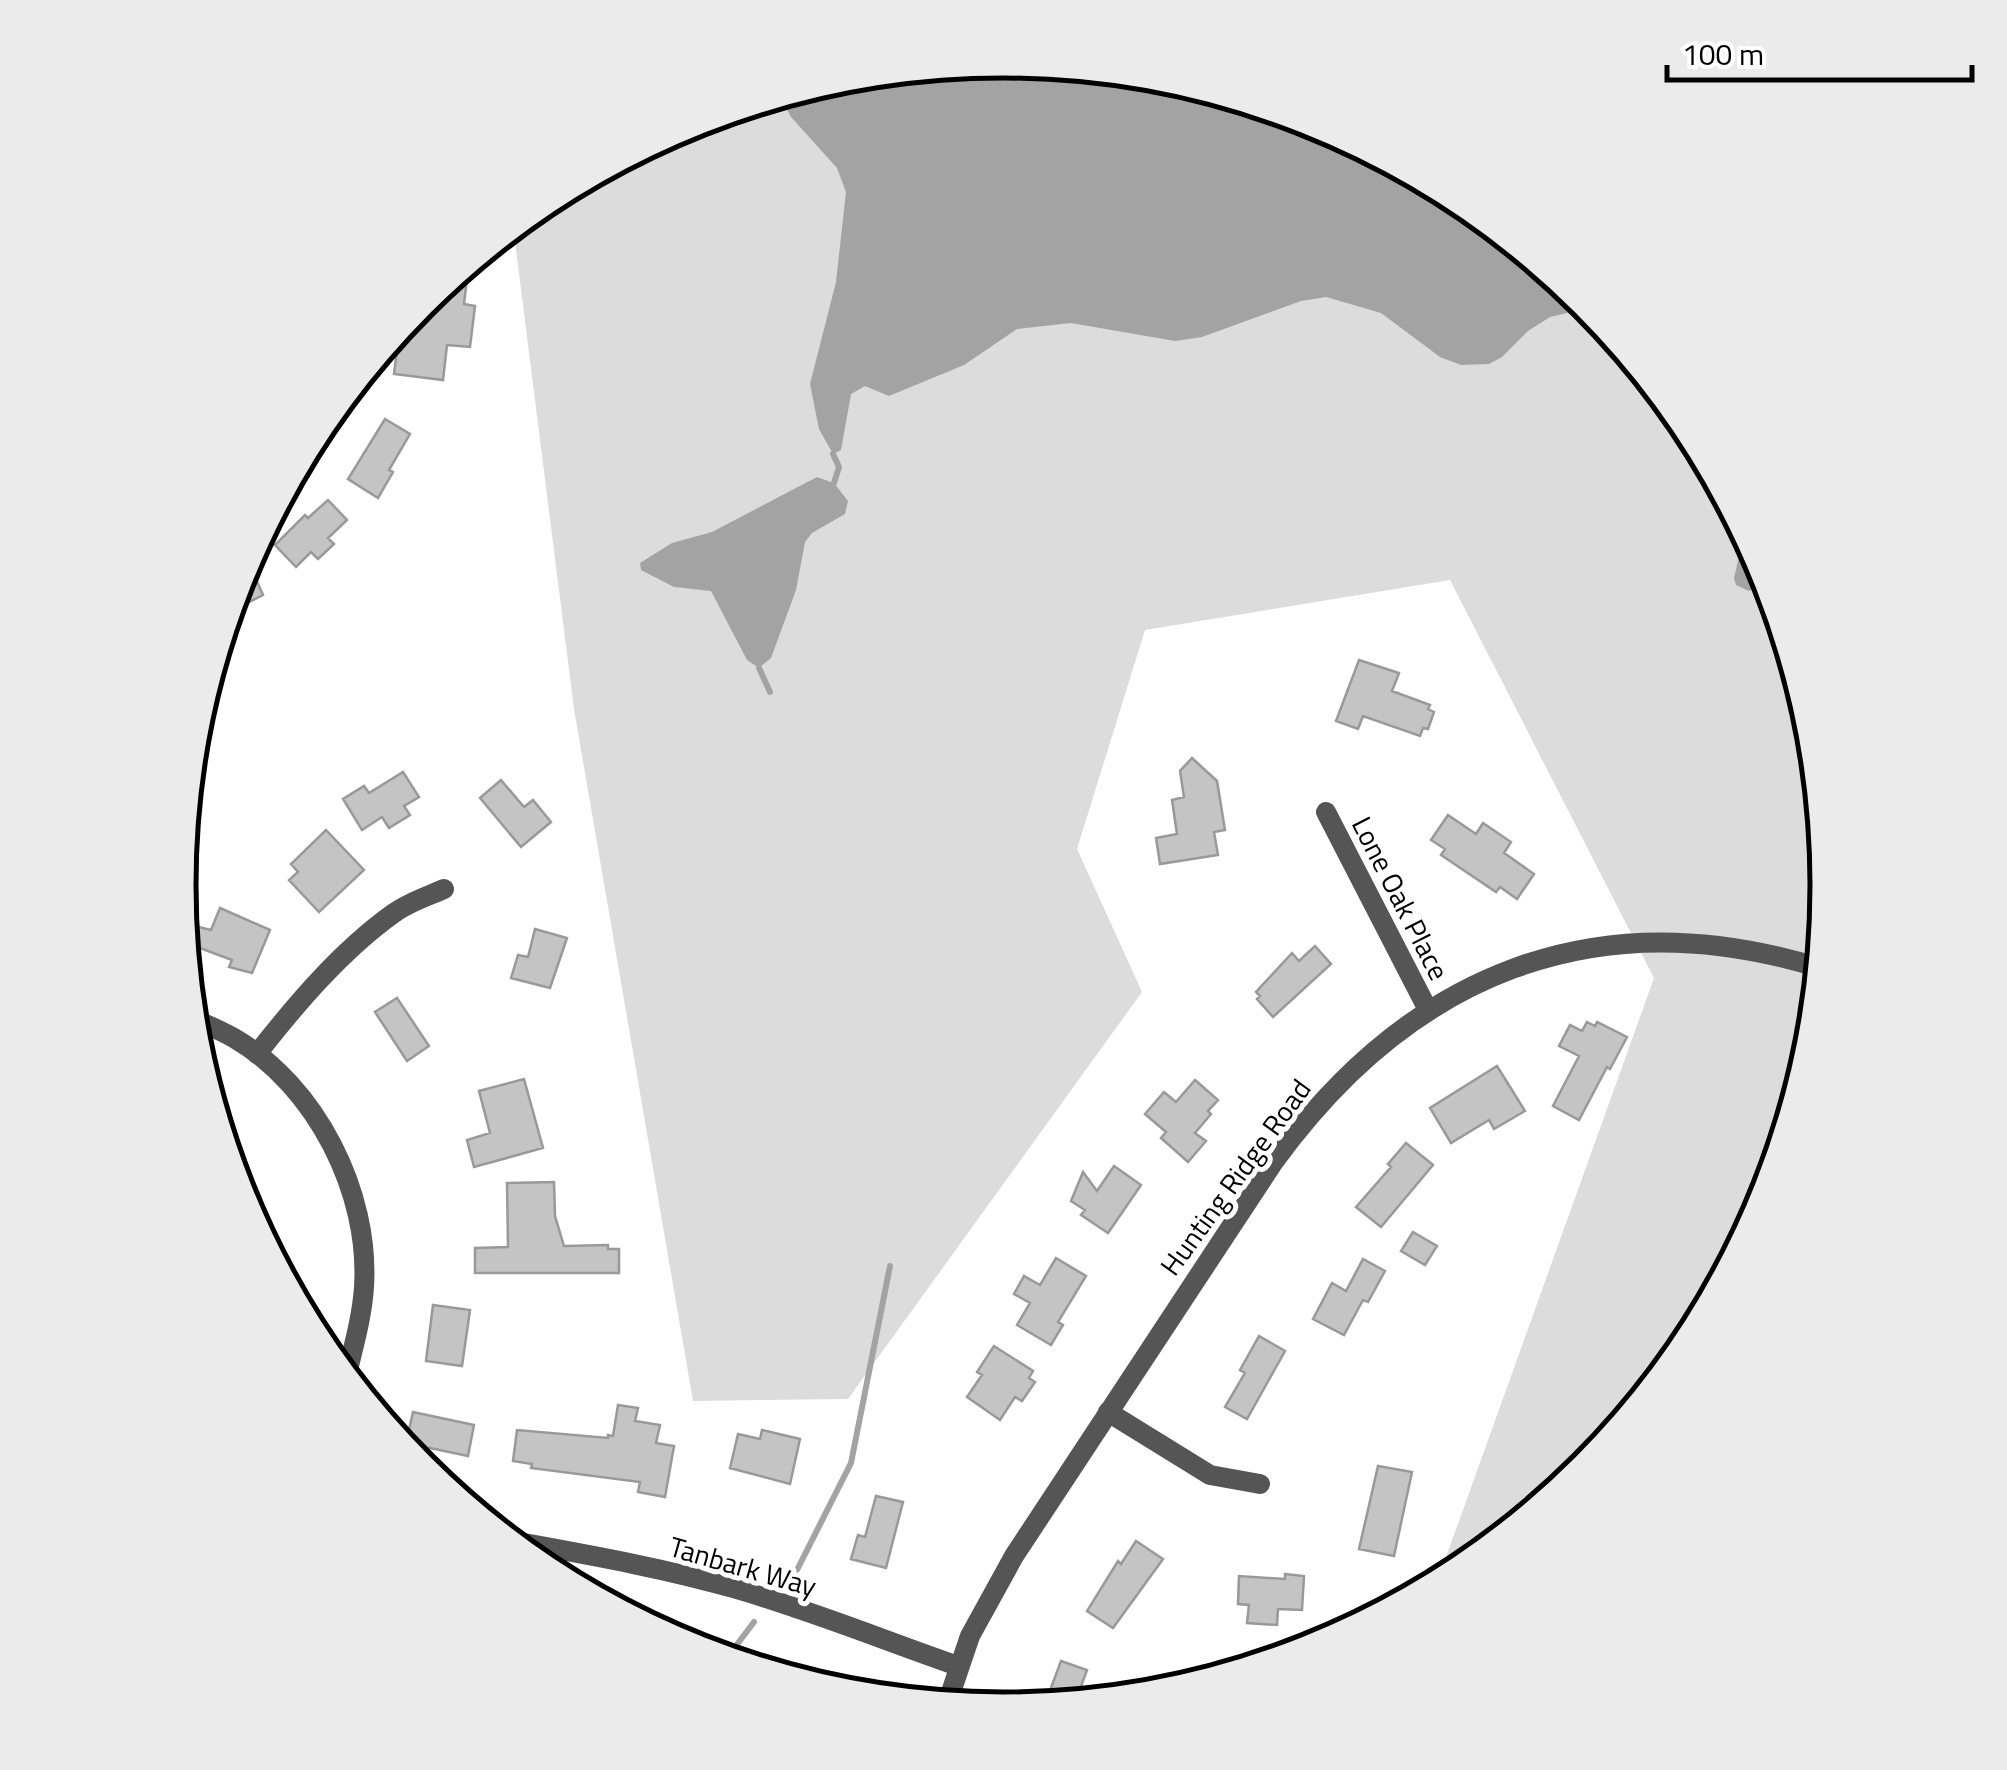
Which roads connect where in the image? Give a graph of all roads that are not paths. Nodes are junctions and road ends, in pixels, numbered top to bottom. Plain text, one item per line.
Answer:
1 (1326, 812) dead end
2 (444, 889) dead end
3 (1807, 964) edge
4 (1428, 1010) junction
5 (209, 1026) edge
6 (257, 1054) junction
7 (350, 1359) edge
8 (1108, 1412) junction
9 (1260, 1484) dead end
10 (540, 1546) edge
11 (958, 1666) junction
12 (951, 1691) edge

1 - 4 street, Lone Oak Place
2 - 6 street
3 - 4 street, Hunting Ridge Road
4 - 8 street, Hunting Ridge Road
5 - 6 street
6 - 7 street
8 - 9 street
8 - 11 street, Hunting Ridge Road
10 - 11 street, Tanbark Way
11 - 12 street, Hunting Ridge Road

